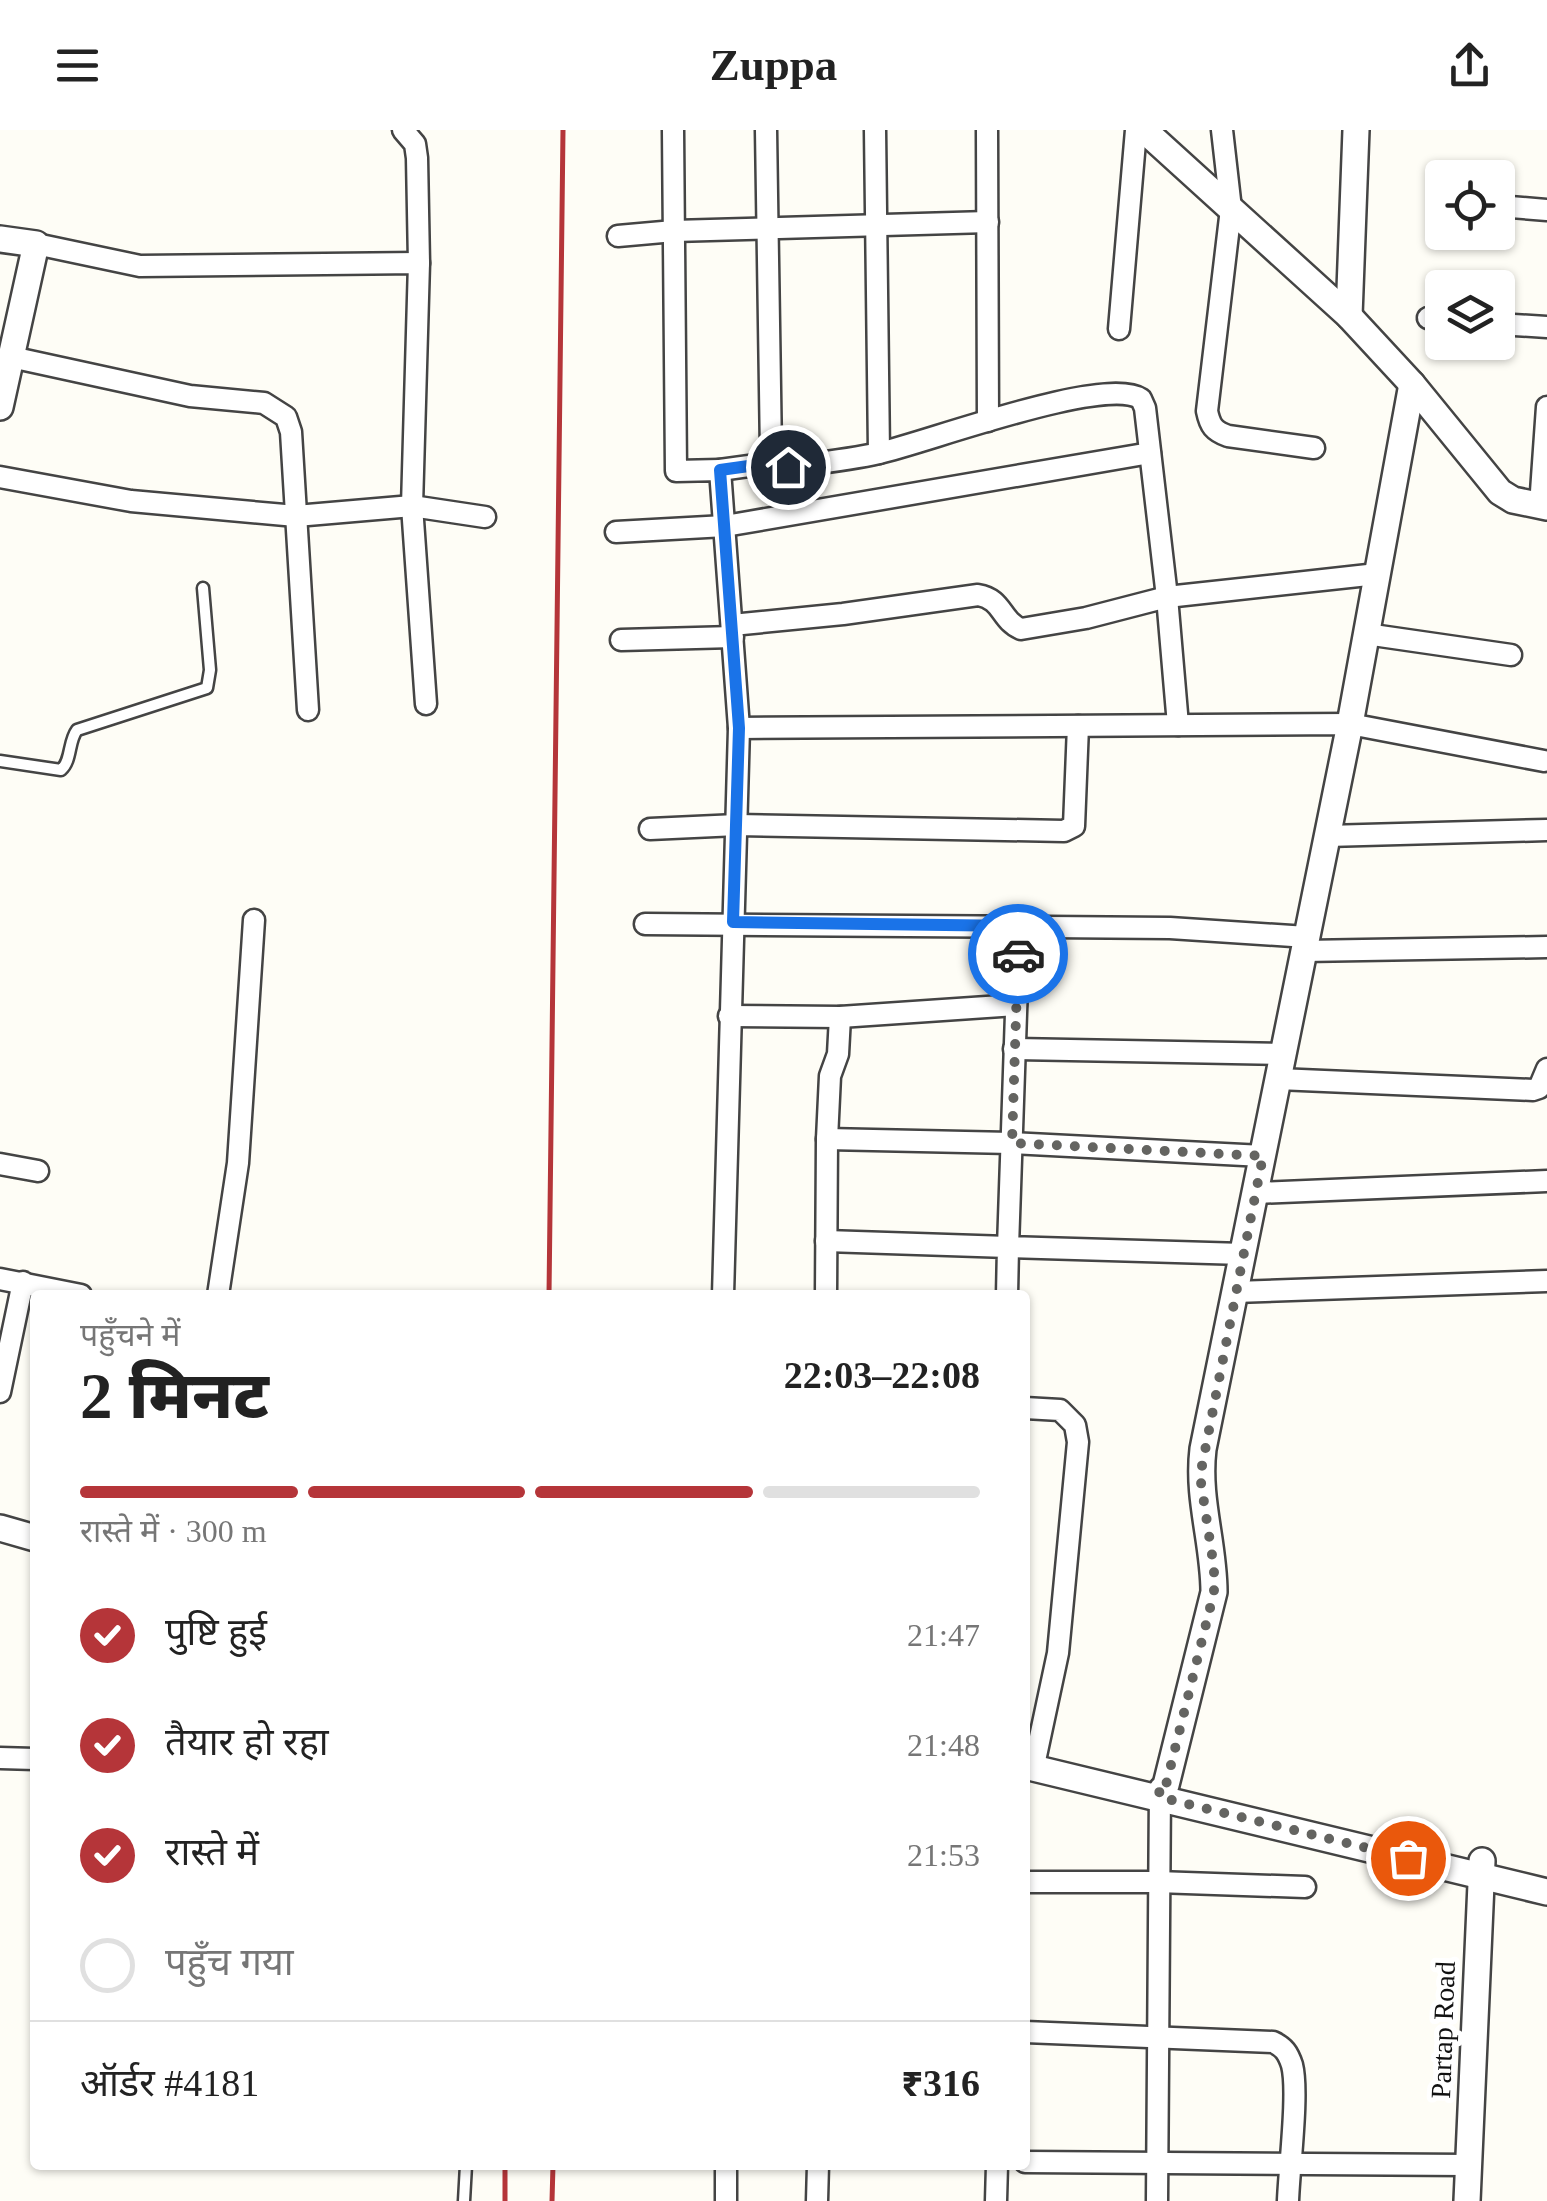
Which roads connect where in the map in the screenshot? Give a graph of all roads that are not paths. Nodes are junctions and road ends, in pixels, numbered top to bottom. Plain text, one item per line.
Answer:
1 (403, 130) edge
2 (673, 130) edge
3 (766, 130) edge
4 (875, 130) edge
5 (987, 130) edge
6 (1136, 130) edge
7 (1144, 130) edge
8 (1222, 130) edge
9 (1356, 130) edge
10 (1515, 207) edge
11 (1231, 209) junction
12 (1547, 210) edge
13 (988, 222) junction
14 (768, 228) junction
15 (875, 228) junction
16 (674, 231) junction
17 (618, 236) dead end
18 (0, 239) edge
19 (36, 244) junction
20 (419, 263) junction
21 (1349, 316) junction
22 (1515, 325) edge
23 (1119, 328) dead end
24 (1547, 328) edge
25 (11, 357) junction
26 (1412, 384) junction
27 (0, 407) edge
28 (1547, 407) edge
29 (988, 421) junction
30 (1546, 440) edge
31 (1314, 448) dead end
32 (1150, 452) junction
33 (879, 453) junction
34 (778, 462) junction
35 (720, 470) junction
36 (0, 477) edge
37 (412, 506) junction
38 (1544, 507) edge
39 (296, 516) junction
40 (484, 517) dead end
41 (726, 526) junction
42 (616, 532) dead end
43 (1377, 574) junction
44 (203, 588) dead end
45 (1168, 597) junction
46 (732, 631) junction
47 (1366, 634) junction
48 (622, 640) dead end
49 (1511, 654) dead end
50 (426, 704) dead end
51 (308, 710) dead end
52 (1350, 724) junction
53 (1178, 725) junction
54 (1078, 726) junction
55 (739, 728) junction
56 (0, 760) edge
57 (1544, 761) dead end
58 (737, 826) junction
59 (650, 829) dead end
60 (1547, 830) edge
61 (1327, 836) junction
62 (254, 920) dead end
63 (733, 922) junction
64 (645, 924) dead end
65 (1018, 926) junction
66 (1305, 944) junction
67 (1547, 947) edge
68 (1016, 1005) junction
69 (729, 1016) junction
70 (840, 1017) junction
71 (1014, 1049) junction
72 (1281, 1066) junction
73 (1547, 1068) edge
74 (827, 1139) junction
75 (1012, 1143) junction
76 (1263, 1156) junction
77 (0, 1164) edge
78 (38, 1171) dead end
79 (1547, 1181) edge
80 (1256, 1192) junction
81 (826, 1241) junction
82 (1008, 1247) junction
83 (1243, 1254) junction
84 (0, 1279) edge
85 (1547, 1281) edge
86 (23, 1282) junction
87 (59, 1290) edge
88 (219, 1290) edge
89 (723, 1290) edge
90 (826, 1290) edge
91 (1007, 1290) edge
92 (1235, 1292) junction
93 (0, 1392) edge
94 (1030, 1408) edge
95 (0, 1528) edge
96 (30, 1537) edge
97 (30, 1538) edge
98 (0, 1539) edge
99 (1030, 1754) edge
100 (0, 1758) edge
101 (1030, 1758) edge
102 (30, 1759) edge
103 (1162, 1788) junction
104 (1481, 1868) junction
105 (1547, 1878) edge
106 (1030, 1882) edge
107 (1158, 1882) junction
108 (1306, 1887) dead end
109 (1547, 1892) edge
110 (1030, 2032) edge
111 (1160, 2037) junction
112 (1030, 2162) edge
113 (1159, 2165) junction
114 (1289, 2165) junction
115 (1468, 2165) junction
116 (466, 2170) edge
117 (726, 2170) edge
118 (818, 2170) edge
119 (997, 2170) edge
120 (464, 2201) edge
121 (726, 2201) edge
122 (817, 2201) edge
123 (996, 2201) edge
124 (1157, 2201) edge
125 (1288, 2201) edge
126 (1467, 2201) edge

1 - 20 street
2 - 16 street
3 - 14 street
4 - 15 street
5 - 13 street
6 - 23 street
7 - 11 street
8 - 11 street
9 - 21 street
10 - 12 street
11 - 21 street
11 - 31 street
13 - 15 street
13 - 29 street
14 - 15 street
14 - 16 street
14 - 34 street
15 - 33 street
16 - 17 street
16 - 35 street
18 - 19 street
19 - 20 street
19 - 25 street
20 - 37 street
21 - 26 street
22 - 24 street
25 - 27 street
25 - 39 street
26 - 38 street
26 - 43 street
28 - 30 street
29 - 32 street
29 - 33 street
30 - 38 street
32 - 41 street
32 - 45 street
33 - 34 street
34 - 35 street
35 - 41 street
36 - 39 street
37 - 39 street
37 - 40 street
37 - 50 street
39 - 51 street
41 - 42 street
41 - 46 street
43 - 45 street
43 - 47 street
44 - 56 lane
45 - 46 street
45 - 53 street
46 - 48 street
46 - 55 street
47 - 49 street
47 - 52 street
52 - 53 street
52 - 57 street
52 - 61 street
53 - 54 street
54 - 55 street
54 - 58 street
55 - 58 street
58 - 59 street
58 - 63 street
60 - 61 street
61 - 66 street
62 - 88 street
63 - 64 street
63 - 65 street
63 - 69 street
65 - 66 street
65 - 68 street
66 - 67 street
66 - 72 street
68 - 70 street
68 - 71 street
69 - 70 street
69 - 89 street
70 - 74 street
71 - 72 street
71 - 75 street
72 - 73 street
72 - 76 street
74 - 75 street
74 - 81 street
75 - 76 street
75 - 82 street
76 - 80 street
77 - 78 street
79 - 80 street
80 - 83 street
81 - 82 street
81 - 90 street
82 - 83 street
82 - 91 street
83 - 92 street
84 - 86 street
85 - 92 street
86 - 87 street
86 - 93 street
92 - 103 street
94 - 99 street
95 - 96 street
97 - 98 street
100 - 102 street
101 - 103 street
103 - 104 street
103 - 107 street
104 - 105 street
104 - 109 street
104 - 115 street, Partap Road
106 - 107 street
107 - 108 street
107 - 111 street
110 - 111 street
111 - 113 street
111 - 114 street
112 - 113 street
113 - 114 street
113 - 124 street
114 - 115 street
114 - 125 street
115 - 126 street, Partap Road
116 - 120 lane
117 - 121 street
118 - 122 street
119 - 123 street

